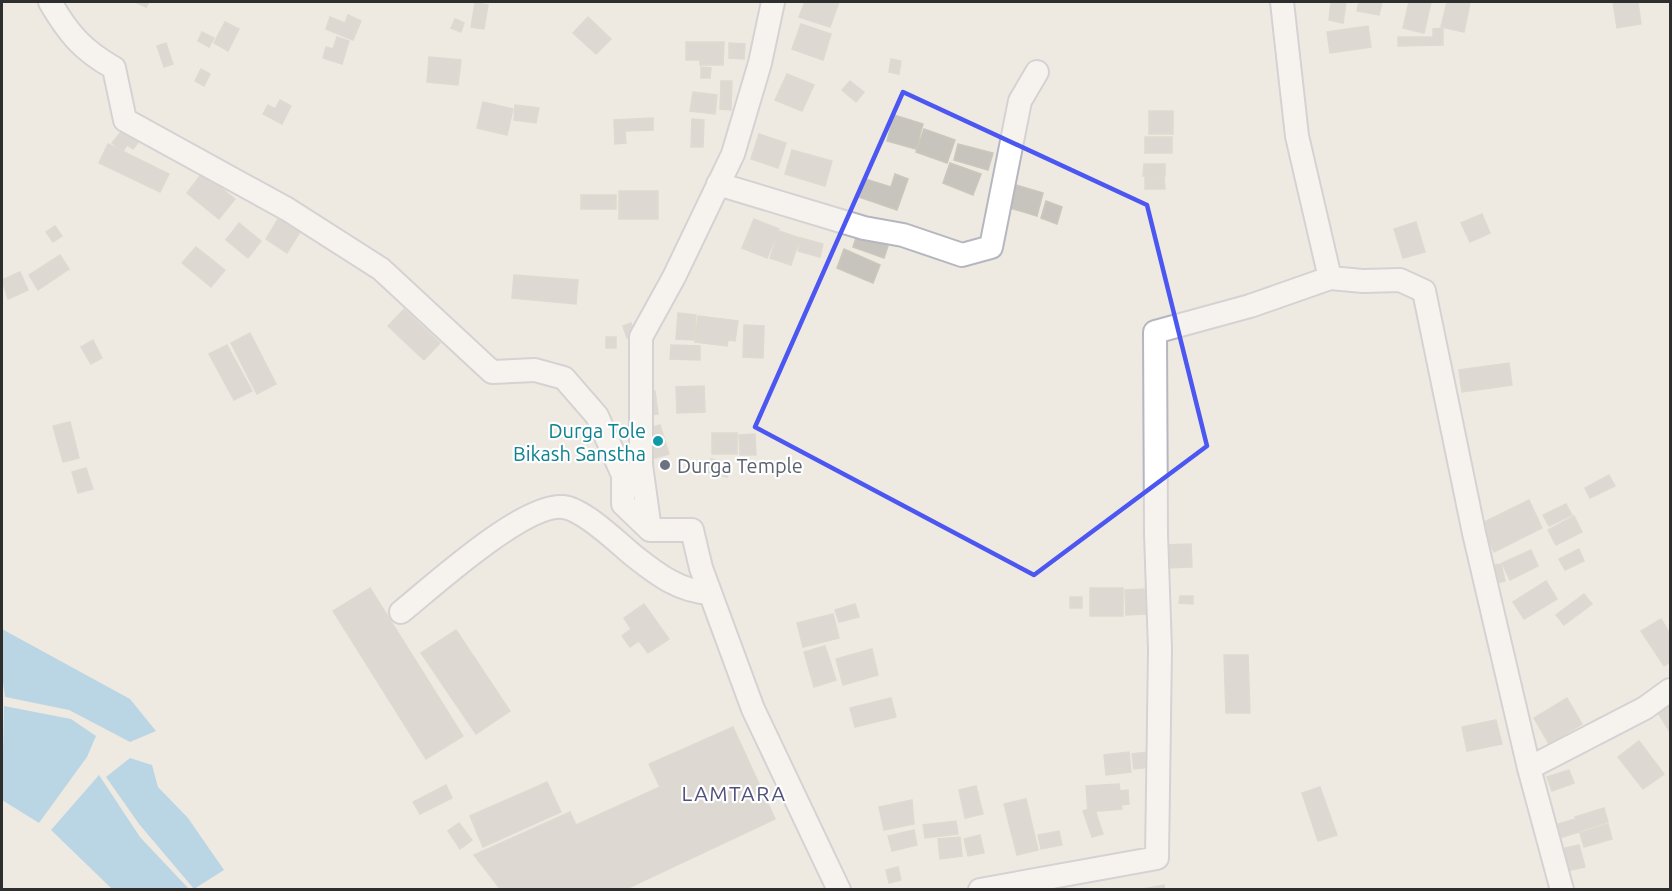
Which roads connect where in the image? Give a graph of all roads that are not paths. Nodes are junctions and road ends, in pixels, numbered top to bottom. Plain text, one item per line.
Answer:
1 (50, 2) edge
2 (773, 2) edge
3 (1282, 2) edge
4 (1036, 72) dead end
5 (718, 184) junction
6 (1330, 278) junction
7 (650, 530) junction
8 (710, 593) junction
9 (401, 612) dead end
10 (1671, 690) edge
11 (1529, 768) junction
12 (839, 890) edge
13 (980, 890) edge
14 (1562, 890) edge

1 - 7 street
2 - 5 street
3 - 6 street
4 - 5 street
5 - 7 street
6 - 11 street
6 - 13 street
7 - 8 street
8 - 9 street
8 - 12 street
10 - 11 street
11 - 14 street

